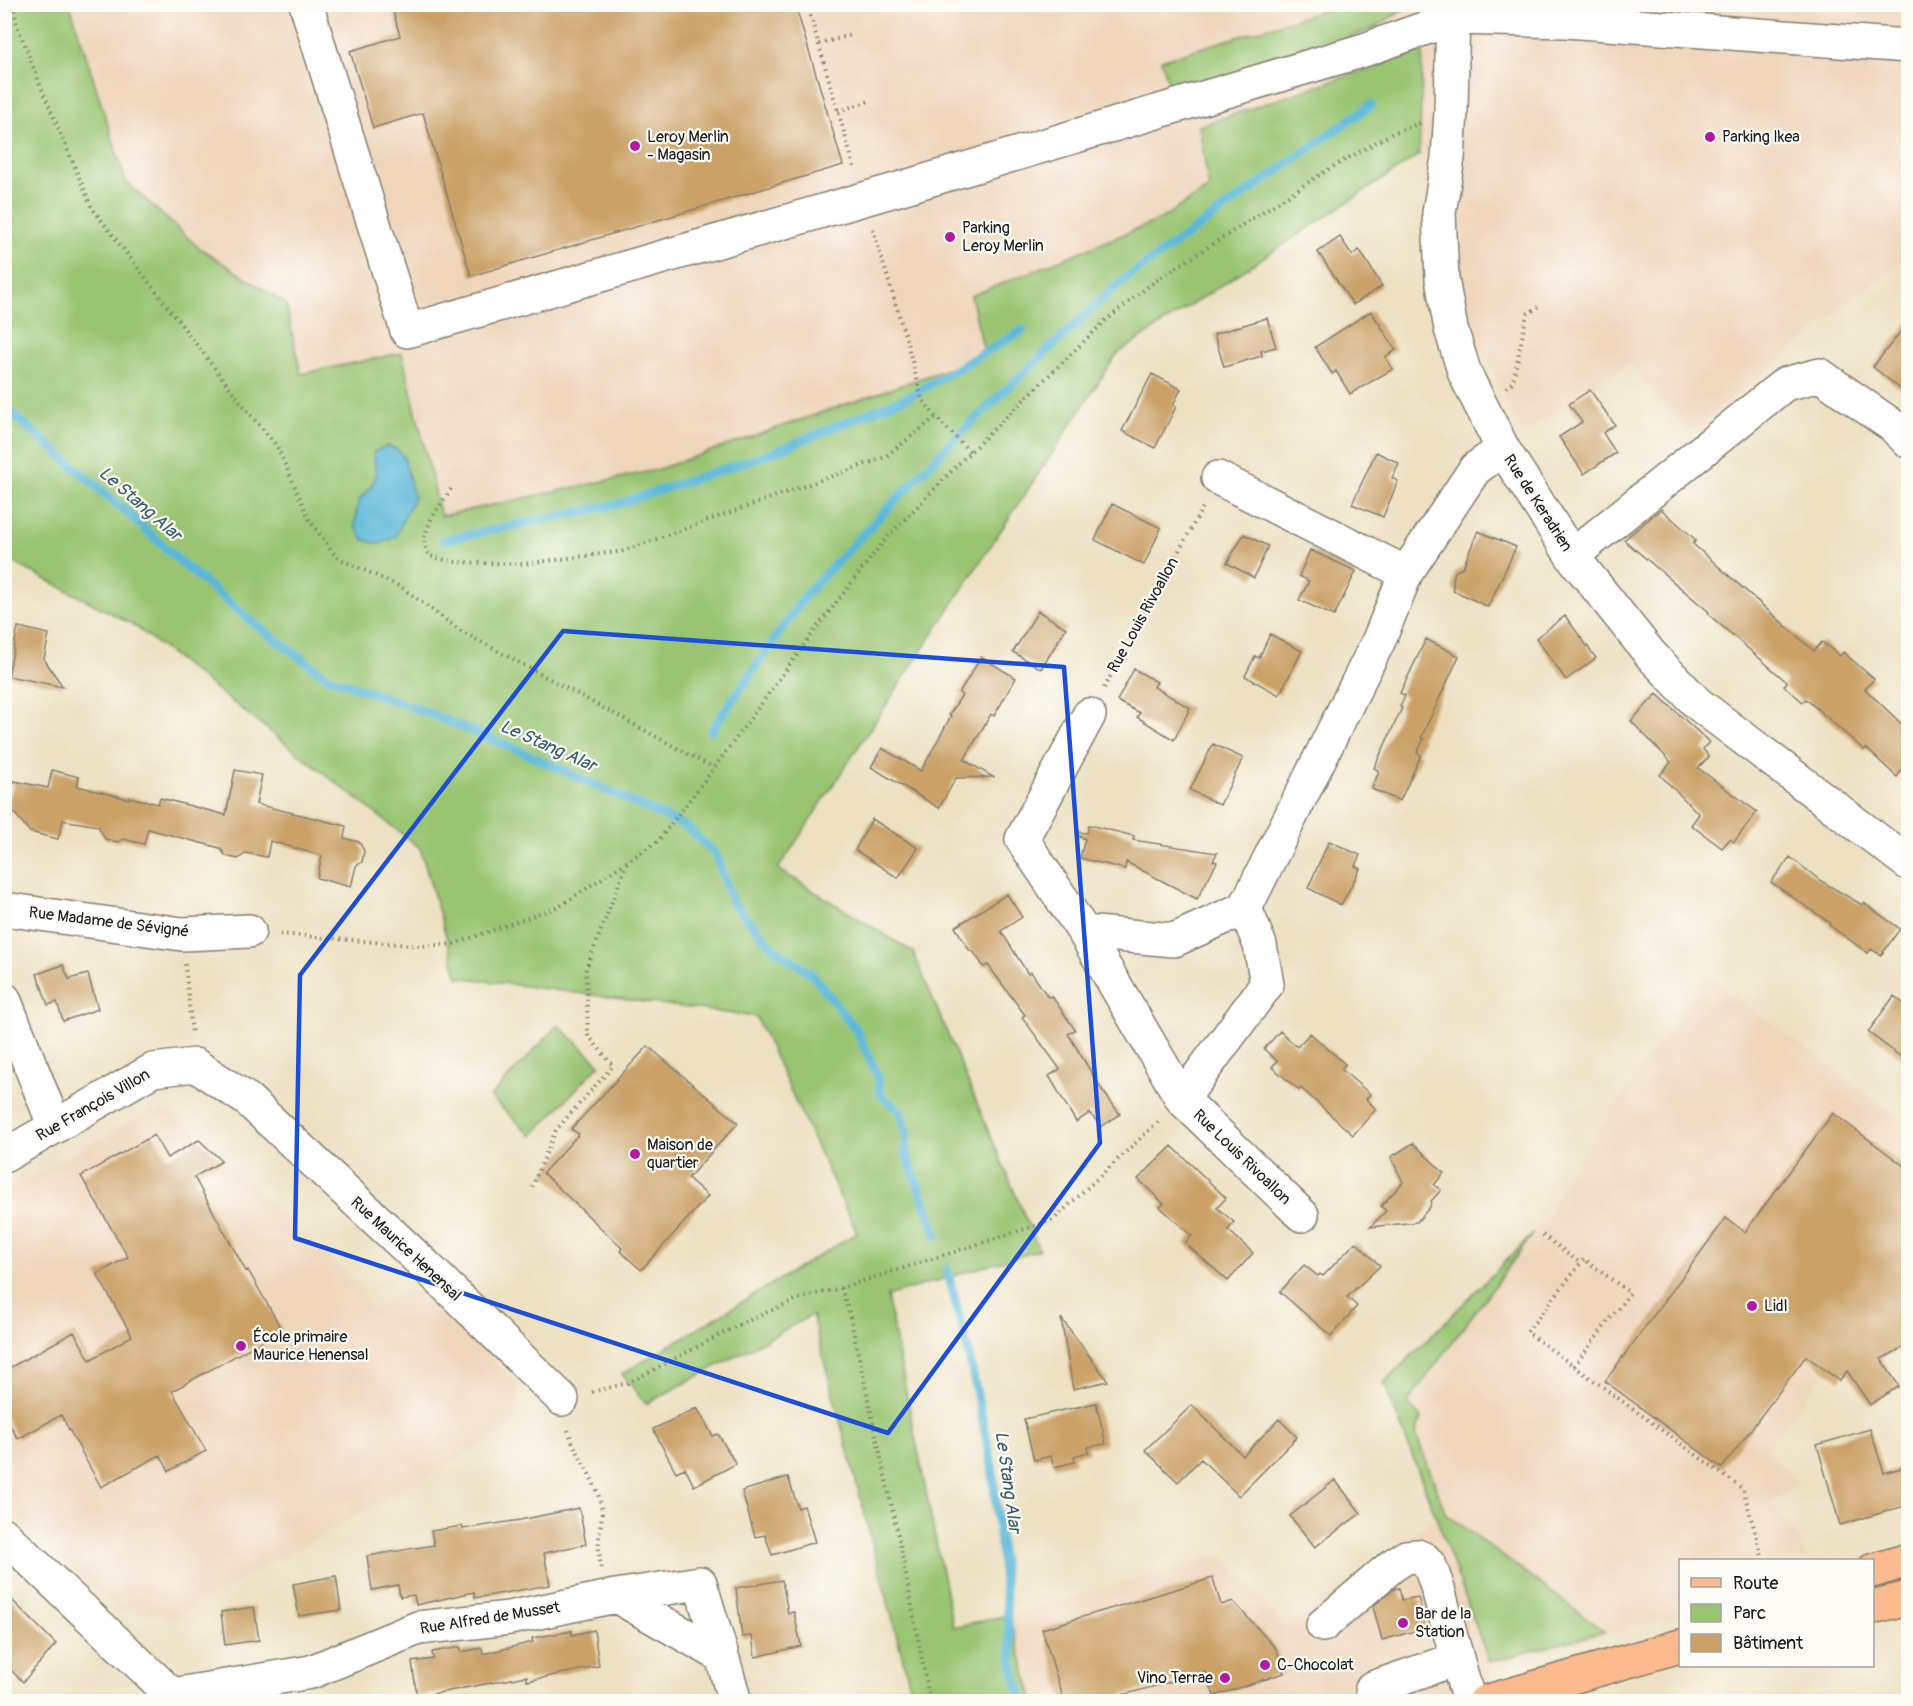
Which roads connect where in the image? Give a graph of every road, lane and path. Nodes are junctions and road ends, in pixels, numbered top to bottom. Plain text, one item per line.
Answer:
1 (13, 4) edge
2 (306, 4) edge
3 (1454, 11) edge
4 (1537, 13) edge
5 (851, 35) dead end
6 (819, 44) dead end
7 (1908, 46) edge
8 (870, 101) dead end
9 (838, 111) dead end
10 (1451, 111) junction
11 (1538, 308) dead end
12 (905, 335) dead end
13 (1485, 413) junction
14 (936, 417) junction
15 (1908, 441) edge
16 (1503, 449) junction
17 (970, 452) junction
18 (1218, 478) joint
19 (451, 489) dead end
20 (1572, 556) junction
21 (1406, 573) junction
22 (1089, 715) joint
23 (714, 768) junction
24 (627, 862) junction
25 (1908, 862) edge
26 (1245, 908) junction
27 (4, 909) edge
28 (249, 931) joint
29 (1084, 932) junction
30 (182, 934) junction
31 (4, 999) edge
32 (192, 1035) dead end
33 (1182, 1099) junction
34 (248, 1100) joint
35 (55, 1127) junction
36 (4, 1156) edge
37 (532, 1187) dead end
38 (1302, 1215) dead end
39 (1543, 1235) dead end
40 (1580, 1263) junction
41 (841, 1288) junction
42 (1574, 1366) junction
43 (562, 1399) junction
44 (4, 1535) edge
45 (1763, 1559) edge
46 (1908, 1560) edge
47 (1874, 1569) edge
48 (611, 1597) junction
49 (1908, 1598) edge
50 (1874, 1606) edge
51 (1323, 1625) dead end
52 (1679, 1646) edge
53 (722, 1656) junction
54 (1456, 1659) junction
55 (1372, 1688) dead end
56 (735, 1701) edge
57 (930, 1701) edge
58 (1469, 1701) edge
59 (1485, 1701) edge

1 - 23 path
2 - 3 street
3 - 4 street
3 - 10 street, Rue de Keradrien
4 - 7 street
5 - 6 path
8 - 9 path
10 - 13 street, Rue de Keradrien
10 - 17 path
11 - 13 path
12 - 14 path
13 - 16 street, Rue de Keradrien
14 - 17 path
14 - 19 path
15 - 20 street
16 - 20 street, Rue de Keradrien
16 - 21 street
17 - 23 path
18 - 21 street
18 - 22 path, Rue Louis Rivoallon
20 - 25 street, Rue de Keradrien
21 - 26 street
22 - 29 street, Rue Louis Rivoallon
23 - 24 path
24 - 28 path
24 - 37 path
26 - 29 street
26 - 33 street, Rue Louis Rivoallon
27 - 30 street, Rue Madame de Sévigné
28 - 30 street, Rue Madame de Sévigné
29 - 33 street, Rue Louis Rivoallon
30 - 32 path
31 - 35 street
33 - 38 street, Rue Louis Rivoallon
33 - 41 path
34 - 35 street, Rue François Villon
34 - 43 street, Rue Maurice Henensal
35 - 36 street, Rue François Villon
39 - 40 path
40 - 42 path
40 - 42 path
41 - 43 path
41 - 57 path
42 - 45 path
43 - 48 path
44 - 48 street, Rue Alfred de Musset
46 - 47 main road
48 - 53 street
48 - 53 street, Rue Alfred de Musset
49 - 50 main road
51 - 54 street
52 - 59 main road
53 - 56 street, Rue Alfred de Musset
54 - 55 street
54 - 58 street

